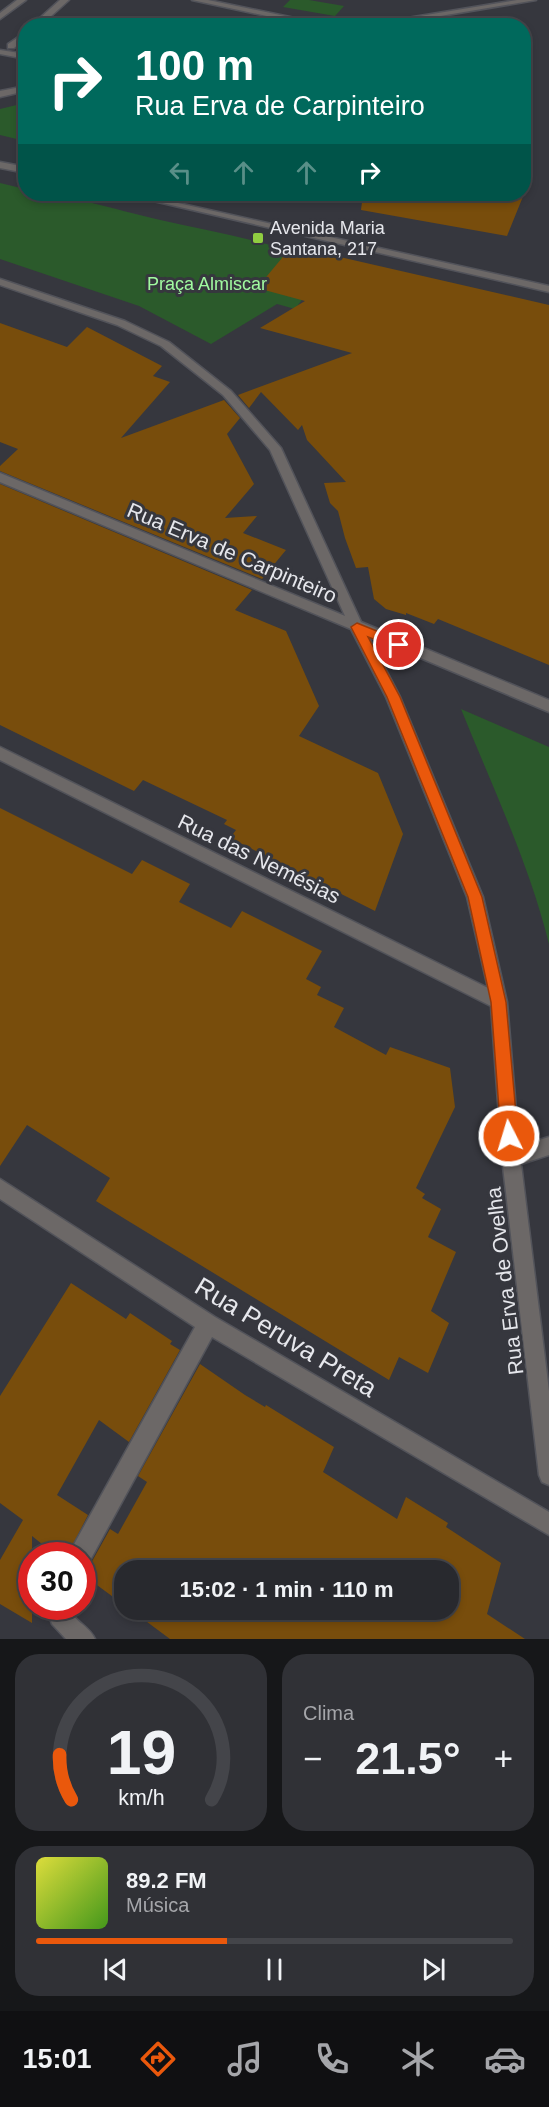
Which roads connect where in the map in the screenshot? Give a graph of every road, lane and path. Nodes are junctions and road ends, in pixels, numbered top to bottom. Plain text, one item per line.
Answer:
1 (22, 0) edge
2 (65, 0) edge
3 (196, 0) edge
4 (532, 0) edge
5 (0, 17) edge
6 (44, 18) edge
7 (288, 18) edge
8 (415, 18) edge
9 (18, 40) edge
10 (0, 44) edge
11 (11, 46) junction
12 (18, 47) edge
13 (0, 52) edge
14 (18, 55) edge
15 (18, 90) edge
16 (0, 94) edge
17 (0, 165) edge
18 (18, 168) edge
19 (172, 201) edge
20 (0, 282) edge
21 (549, 289) edge
22 (0, 477) edge
23 (357, 627) junction
24 (549, 706) edge
25 (0, 753) edge
26 (499, 1002) junction
27 (549, 1146) edge
28 (511, 1158) junction
29 (0, 1188) edge
30 (208, 1323) junction
31 (549, 1475) edge
32 (549, 1524) edge
33 (88, 1542) edge
34 (62, 1620) edge
35 (84, 1639) edge

1 - 5 street
2 - 6 street
3 - 7 street
4 - 8 street
9 - 11 street
10 - 11 street
11 - 12 street
13 - 14 street
15 - 16 street
17 - 18 street
19 - 21 street
20 - 23 street, Rua Erva de Ovelha
22 - 23 street, Rua Erva de Carpinteiro
23 - 24 street, Rua Erva de Carpinteiro
23 - 26 street, Rua Erva de Ovelha
25 - 26 street, Rua das Nemésias
26 - 28 street, Rua Erva de Ovelha
27 - 28 street
28 - 31 street, Rua Erva de Ovelha
29 - 30 street, Rua Peruva Preta
30 - 32 street, Rua Peruva Preta
30 - 33 street
34 - 35 street

